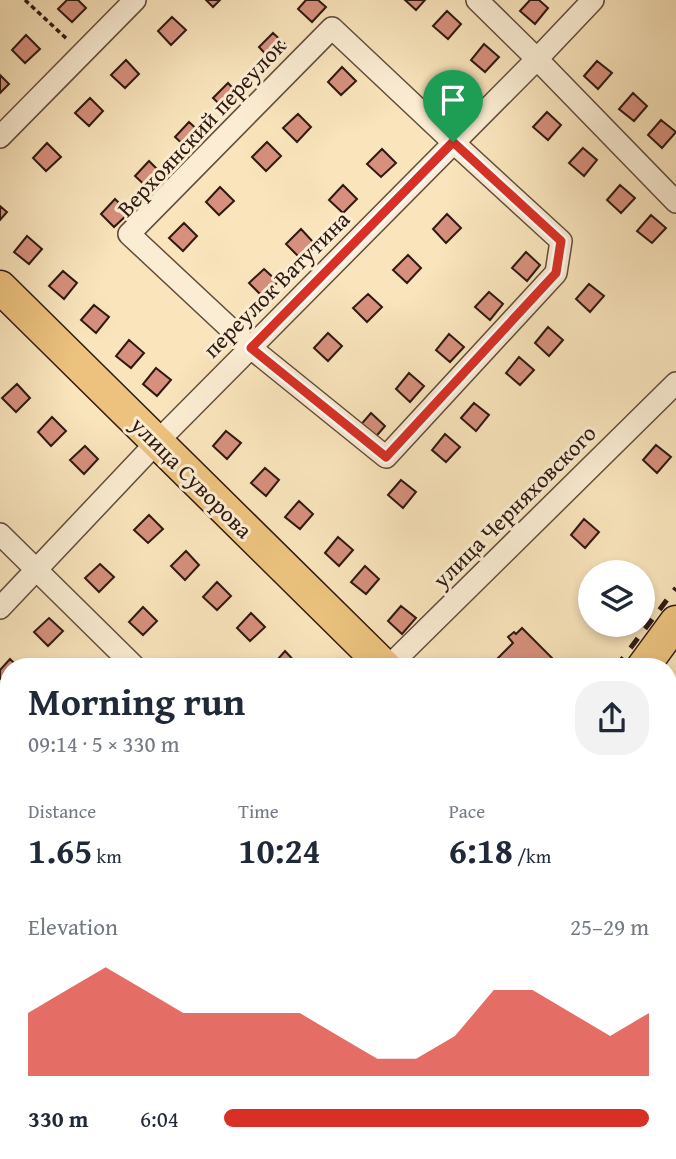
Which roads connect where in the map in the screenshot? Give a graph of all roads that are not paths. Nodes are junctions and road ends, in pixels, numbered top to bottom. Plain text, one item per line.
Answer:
1 (135, 0) edge
2 (477, 0) edge
3 (593, 0) edge
4 (537, 59) junction
5 (0, 136) edge
6 (453, 142) junction
7 (676, 201) edge
8 (0, 287) edge
9 (251, 348) junction
10 (676, 383) edge
11 (157, 442) junction
12 (0, 534) edge
13 (37, 570) junction
14 (0, 608) edge
15 (676, 622) edge
16 (126, 658) edge
17 (378, 658) edge
18 (396, 658) edge
19 (650, 658) edge

1 - 5 street
2 - 4 street
3 - 4 street, переулок Ватутина
4 - 6 street, переулок Ватутина
4 - 7 street
6 - 9 street, переулок Ватутина
6 - 9 street, Верхоянский переулок
6 - 9 street, Верхоянский переулок
8 - 11 main road, улица Суворова
9 - 11 street, переулок Ватутина
10 - 18 street, улица Черняховского
11 - 13 street, переулок Ватутина
11 - 17 main road, улица Суворова
12 - 13 street
13 - 14 street, переулок Ватутина
13 - 16 street
15 - 19 main road

